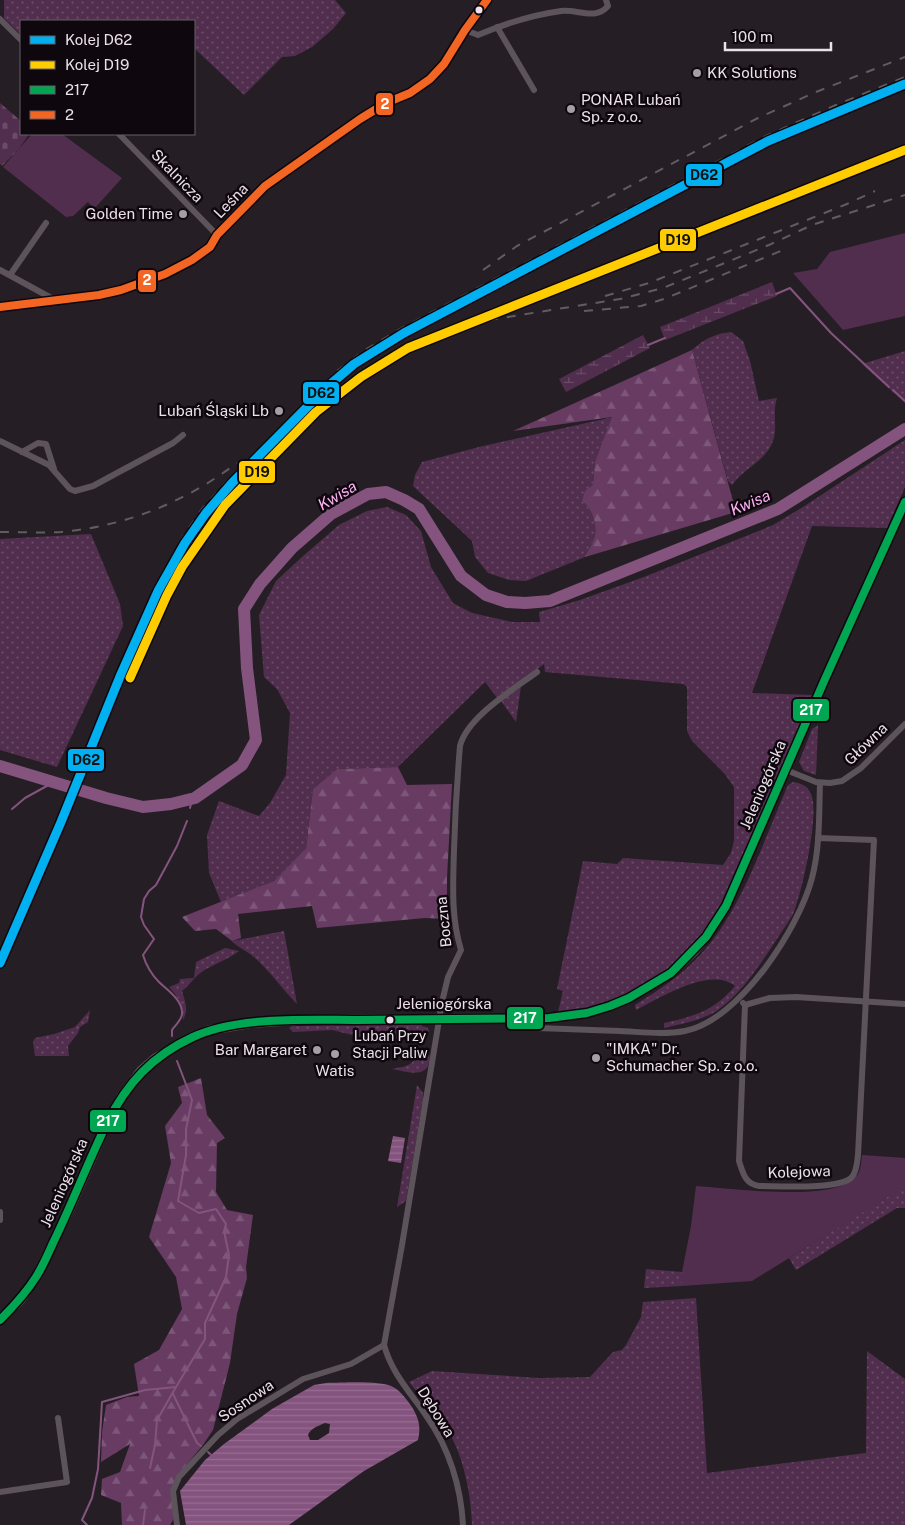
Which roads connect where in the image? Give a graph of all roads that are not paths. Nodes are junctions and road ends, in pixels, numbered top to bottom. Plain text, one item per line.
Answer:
1 (487, 0) edge
2 (607, 3) edge
3 (0, 20) edge
4 (497, 27) junction
5 (464, 30) junction
6 (20, 39) edge
7 (534, 90) dead end
8 (120, 135) edge
9 (46, 223) dead end
10 (217, 235) junction
11 (0, 270) edge
12 (10, 276) junction
13 (55, 300) junction
14 (0, 307) edge
15 (183, 435) dead end
16 (0, 441) edge
17 (22, 452) junction
18 (55, 472) junction
19 (905, 502) edge
20 (537, 672) dead end
21 (905, 724) edge
22 (786, 770) junction
23 (820, 783) junction
24 (818, 838) junction
25 (738, 998) junction
26 (866, 1001) junction
27 (745, 1004) junction
28 (905, 1004) edge
29 (438, 1020) junction
30 (536, 1028) dead end
31 (0, 1212) edge
32 (0, 1220) edge
33 (0, 1320) edge
34 (384, 1345) junction
35 (58, 1418) dead end
36 (0, 1492) edge
37 (177, 1525) edge
38 (463, 1525) edge

1 - 5 main road, Leśna
2 - 4 street
3 - 6 street
4 - 5 street
4 - 7 street
5 - 10 main road, Leśna
8 - 10 street, Skalnicza
9 - 12 street
10 - 13 main road, Leśna
11 - 12 street
12 - 13 street
13 - 14 main road, Leśna
15 - 18 street
16 - 17 street
17 - 18 street
17 - 18 street
19 - 22 main road, Jeleniogórska
20 - 29 street, Boczna
21 - 23 street, Główna
22 - 23 street, Główna
22 - 29 main road, Jeleniogórska
23 - 24 street
24 - 25 street
24 - 26 street, Kolejowa
25 - 27 street
25 - 30 street
26 - 27 street
26 - 27 street, Kolejowa
26 - 28 street
29 - 33 main road, Jeleniogórska
29 - 34 street, Boczna
31 - 32 street
34 - 37 street, Sosnowa
34 - 38 street, Dębowa
35 - 36 street

